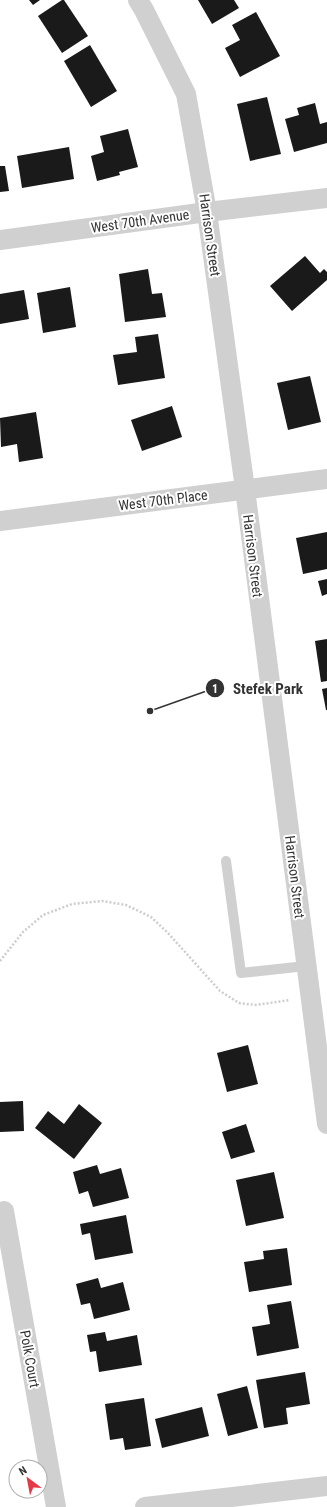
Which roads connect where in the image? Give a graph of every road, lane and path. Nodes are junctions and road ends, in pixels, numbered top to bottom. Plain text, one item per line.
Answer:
1 (138, 0) edge
2 (327, 198) edge
3 (207, 212) junction
4 (0, 240) edge
5 (327, 479) edge
6 (244, 489) junction
7 (0, 521) edge
8 (226, 861) dead end
9 (0, 961) edge
10 (306, 966) junction
11 (310, 997) junction
12 (327, 1124) edge
13 (4, 1211) dead end
14 (327, 1486) edge
15 (56, 1507) edge
16 (145, 1507) edge

1 - 3 street, Harrison Street
2 - 3 street, West 70th Avenue
3 - 4 street, West 70th Avenue
3 - 6 street, Harrison Street
5 - 6 street, West 70th Place
6 - 7 street, West 70th Place
6 - 10 street, Harrison Street
8 - 10 lane
9 - 11 path
10 - 11 street, Harrison Street
11 - 12 street, Harrison Street
13 - 15 street, Polk Court
14 - 16 street

